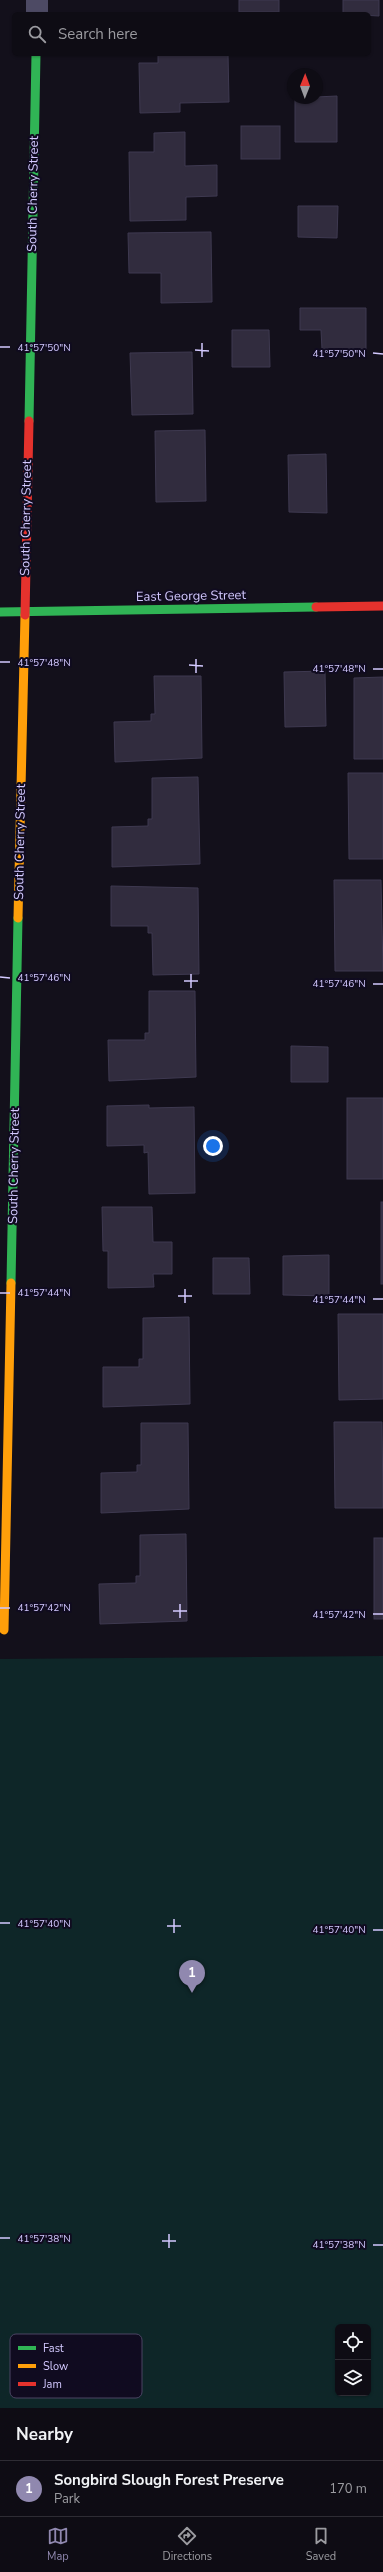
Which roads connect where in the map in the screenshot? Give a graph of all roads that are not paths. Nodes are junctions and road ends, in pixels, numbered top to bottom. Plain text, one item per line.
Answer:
1 (37, 0) edge
2 (37, 12) edge
3 (36, 56) edge
4 (383, 606) edge
5 (0, 612) edge
6 (24, 612) junction
7 (4, 1630) dead end

1 - 2 street
3 - 6 street, South Cherry Street
4 - 6 street, East George Street
5 - 6 street, East George Street
6 - 7 street, South Cherry Street

